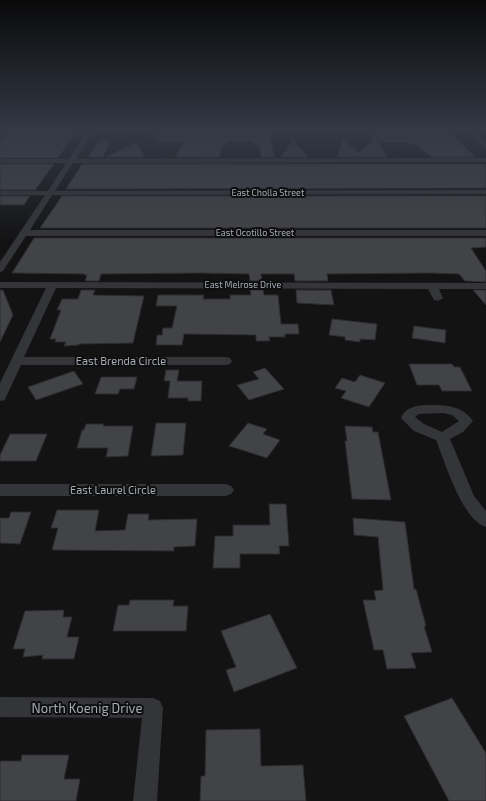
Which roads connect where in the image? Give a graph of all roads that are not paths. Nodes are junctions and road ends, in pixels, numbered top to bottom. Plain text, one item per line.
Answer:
1 (67, 166) edge
2 (0, 192) edge
3 (486, 192) edge
4 (50, 193) junction
5 (24, 233) junction
6 (486, 233) edge
7 (0, 269) edge
8 (0, 285) edge
9 (52, 285) junction
10 (432, 286) junction
11 (486, 286) edge
12 (438, 298) dead end
13 (16, 361) junction
14 (226, 361) dead end
15 (0, 397) edge
16 (442, 437) dead end
17 (0, 490) edge
18 (226, 490) dead end
19 (486, 522) edge
20 (0, 707) edge
21 (145, 801) edge

1 - 4 street
2 - 4 street, East Cholla Street
3 - 4 street, East Cholla Street
4 - 5 street
5 - 6 street, East Ocotillo Street
5 - 7 street
8 - 9 street, East Melrose Drive
9 - 10 street, East Melrose Drive
9 - 13 street
10 - 11 street, East Melrose Drive
10 - 12 street
13 - 14 street, East Brenda Circle
13 - 15 street
16 - 19 street
17 - 18 street, East Laurel Circle
20 - 21 street, North Koenig Drive

